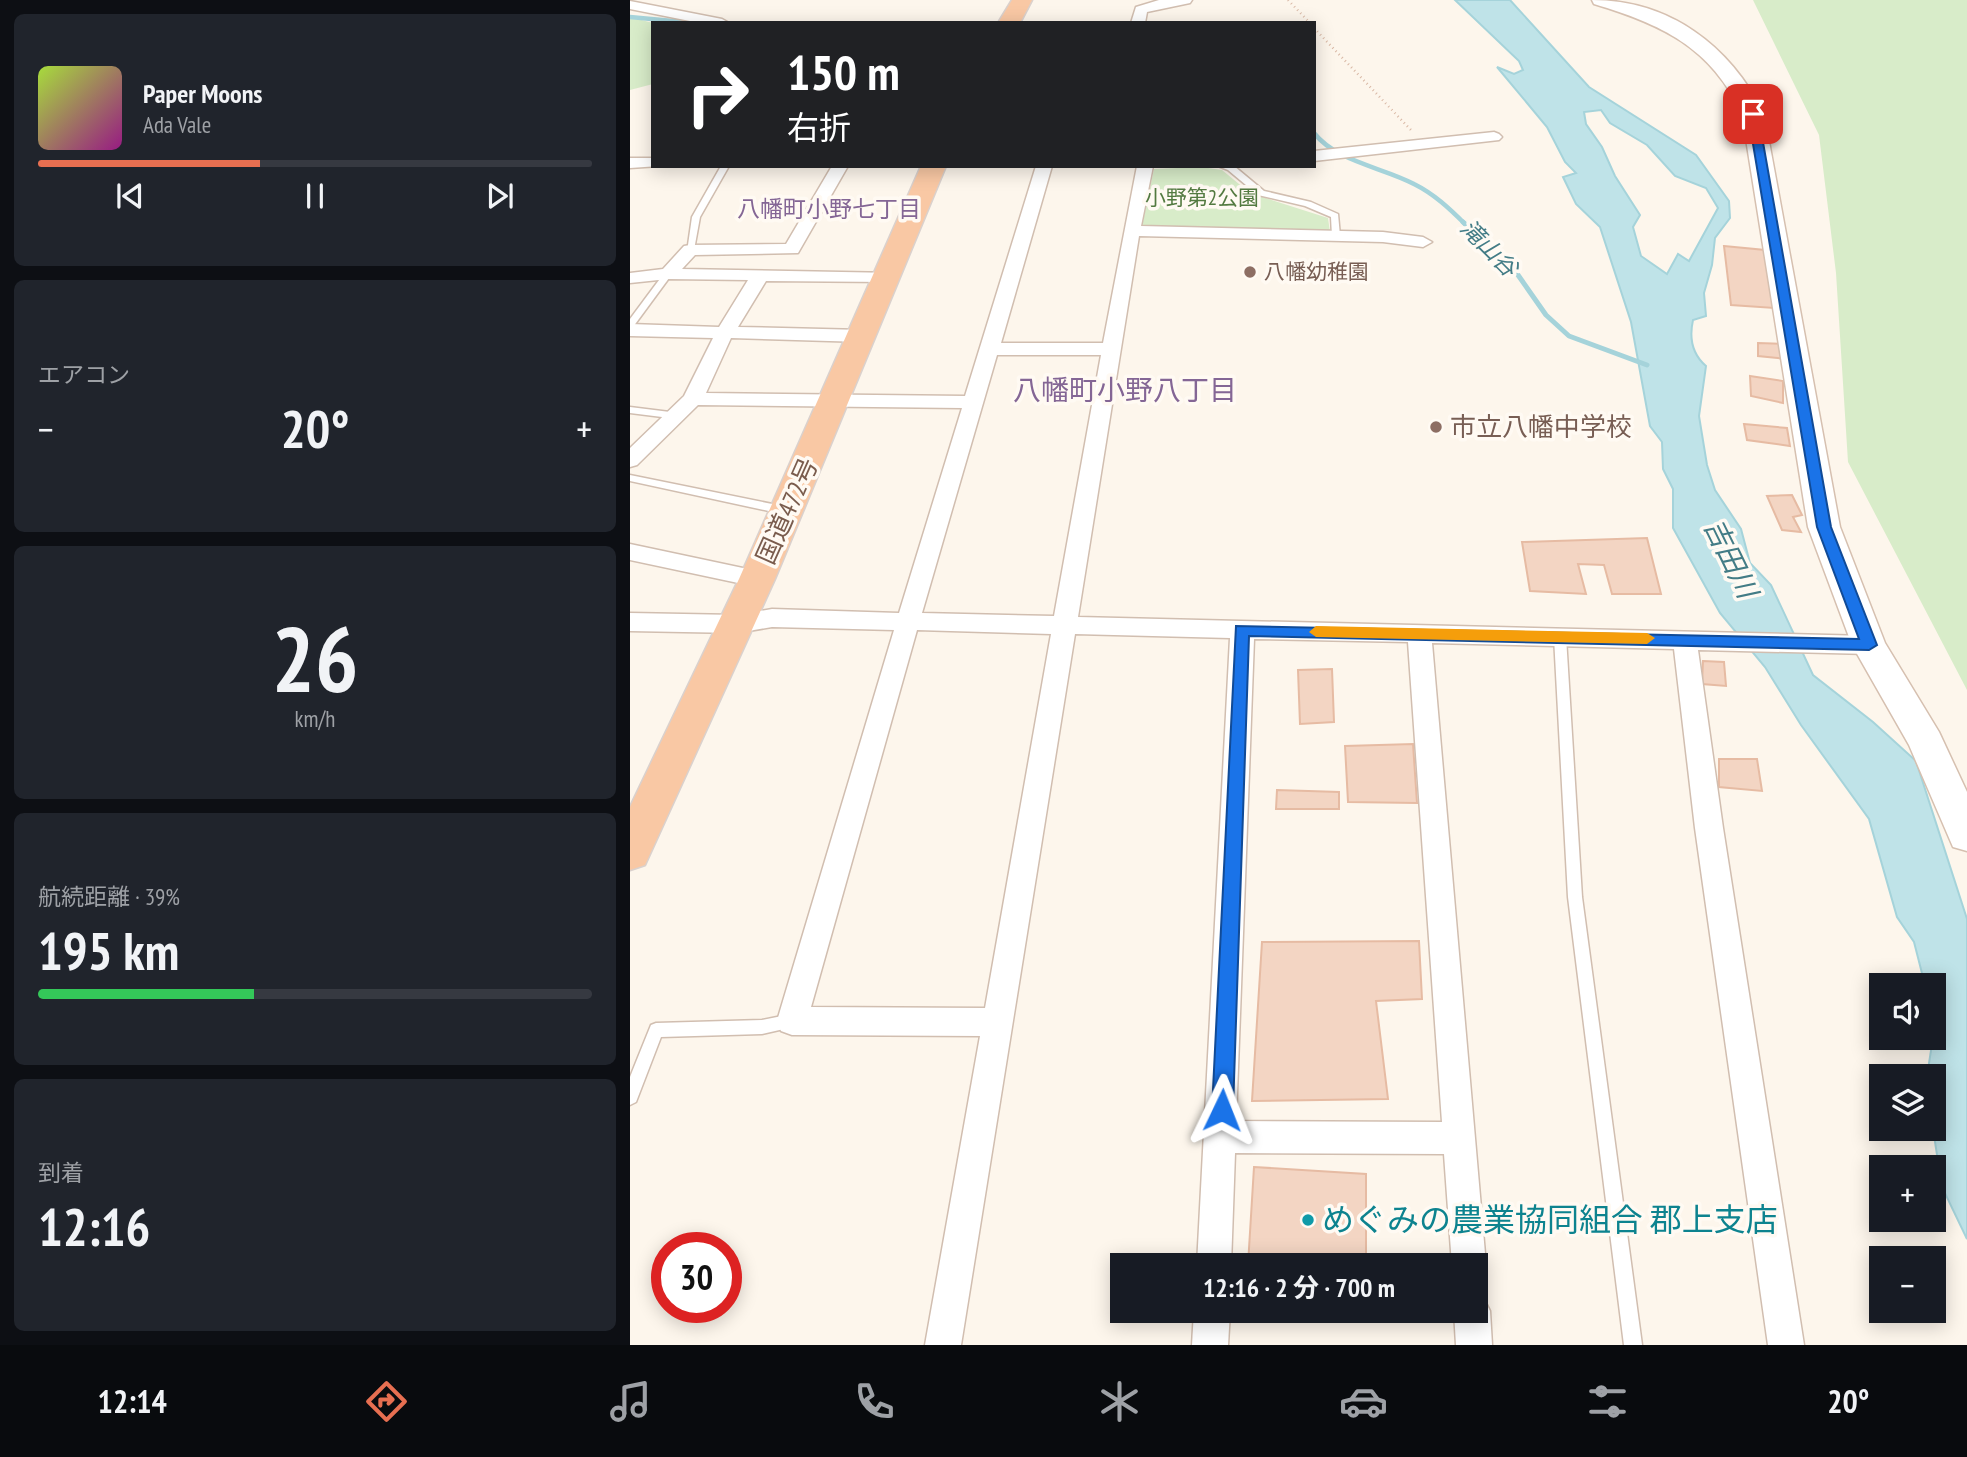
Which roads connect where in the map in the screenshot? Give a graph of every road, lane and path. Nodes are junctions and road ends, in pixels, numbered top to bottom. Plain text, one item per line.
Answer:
1 (1023, 0) edge
2 (1185, 0) edge
3 (1288, 0) edge
4 (1601, 0) edge
5 (630, 5) edge
6 (712, 21) edge
7 (1010, 21) edge
8 (1138, 21) edge
9 (1308, 21) edge
10 (1316, 30) edge
11 (1494, 137) dead end
12 (1423, 144) junction
13 (1316, 156) edge
14 (630, 163) edge
15 (651, 163) edge
16 (724, 168) edge
17 (839, 168) edge
18 (933, 168) edge
19 (1043, 168) edge
20 (1145, 168) edge
21 (1231, 168) edge
22 (1131, 231) junction
23 (1336, 236) junction
24 (1423, 242) dead end
25 (690, 250) junction
26 (668, 274) junction
27 (761, 274) junction
28 (889, 277) junction
29 (630, 278) edge
30 (630, 325) edge
31 (630, 330) edge
32 (724, 334) junction
33 (863, 336) junction
34 (990, 349) junction
35 (1110, 349) junction
36 (693, 399) junction
37 (835, 401) junction
38 (974, 402) junction
39 (630, 410) edge
40 (678, 416) junction
41 (630, 460) edge
42 (630, 478) edge
43 (787, 512) junction
44 (630, 552) edge
45 (757, 579) junction
46 (630, 622) edge
47 (909, 623) junction
48 (737, 624) junction
49 (1063, 626) junction
50 (1242, 630) junction
51 (1419, 634) junction
52 (1560, 637) junction
53 (1685, 639) junction
54 (1861, 644) junction
55 (1967, 835) edge
56 (630, 852) edge
57 (792, 1021) junction
58 (997, 1022) junction
59 (630, 1097) edge
60 (1221, 1137) junction
61 (1460, 1139) junction
62 (1215, 1253) edge
63 (1468, 1253) edge
64 (1211, 1323) edge
65 (1473, 1323) edge
66 (943, 1345) edge
67 (1210, 1345) edge
68 (1474, 1345) edge
69 (1633, 1345) edge
70 (1786, 1345) edge

1 - 7 highway
2 - 8 street
3 - 9 path
4 - 54 main road
5 - 6 street
10 - 12 path
11 - 12 street
12 - 13 street
14 - 15 street
16 - 25 lane
17 - 25 street
18 - 28 highway, 国道472号
19 - 34 street
20 - 22 street
21 - 23 lane
22 - 23 street
22 - 35 street
23 - 24 street
25 - 26 street
26 - 27 street
26 - 29 street
26 - 30 lane
27 - 28 street
27 - 32 street
28 - 33 highway, 国道472号
31 - 32 street
32 - 33 street
32 - 36 street
33 - 37 highway, 国道472号
34 - 35 street
34 - 38 street
35 - 49 street
36 - 37 street
36 - 40 street
37 - 38 street
37 - 43 highway, 国道472号
38 - 47 street
39 - 40 lane
40 - 41 street
42 - 43 lane
43 - 45 highway, 国道472号
44 - 45 street
45 - 48 highway, 国道472号
46 - 48 street
47 - 48 street
47 - 49 street
47 - 57 street
48 - 56 highway, 国道472号
49 - 50 street
49 - 58 street
50 - 51 street
50 - 60 street
51 - 52 street
51 - 61 street
52 - 53 street
52 - 69 lane
53 - 54 street
53 - 70 street
54 - 55 main road
57 - 58 street
57 - 59 lane
58 - 66 street
60 - 61 street
60 - 62 street
61 - 63 street
64 - 67 street
65 - 68 street

